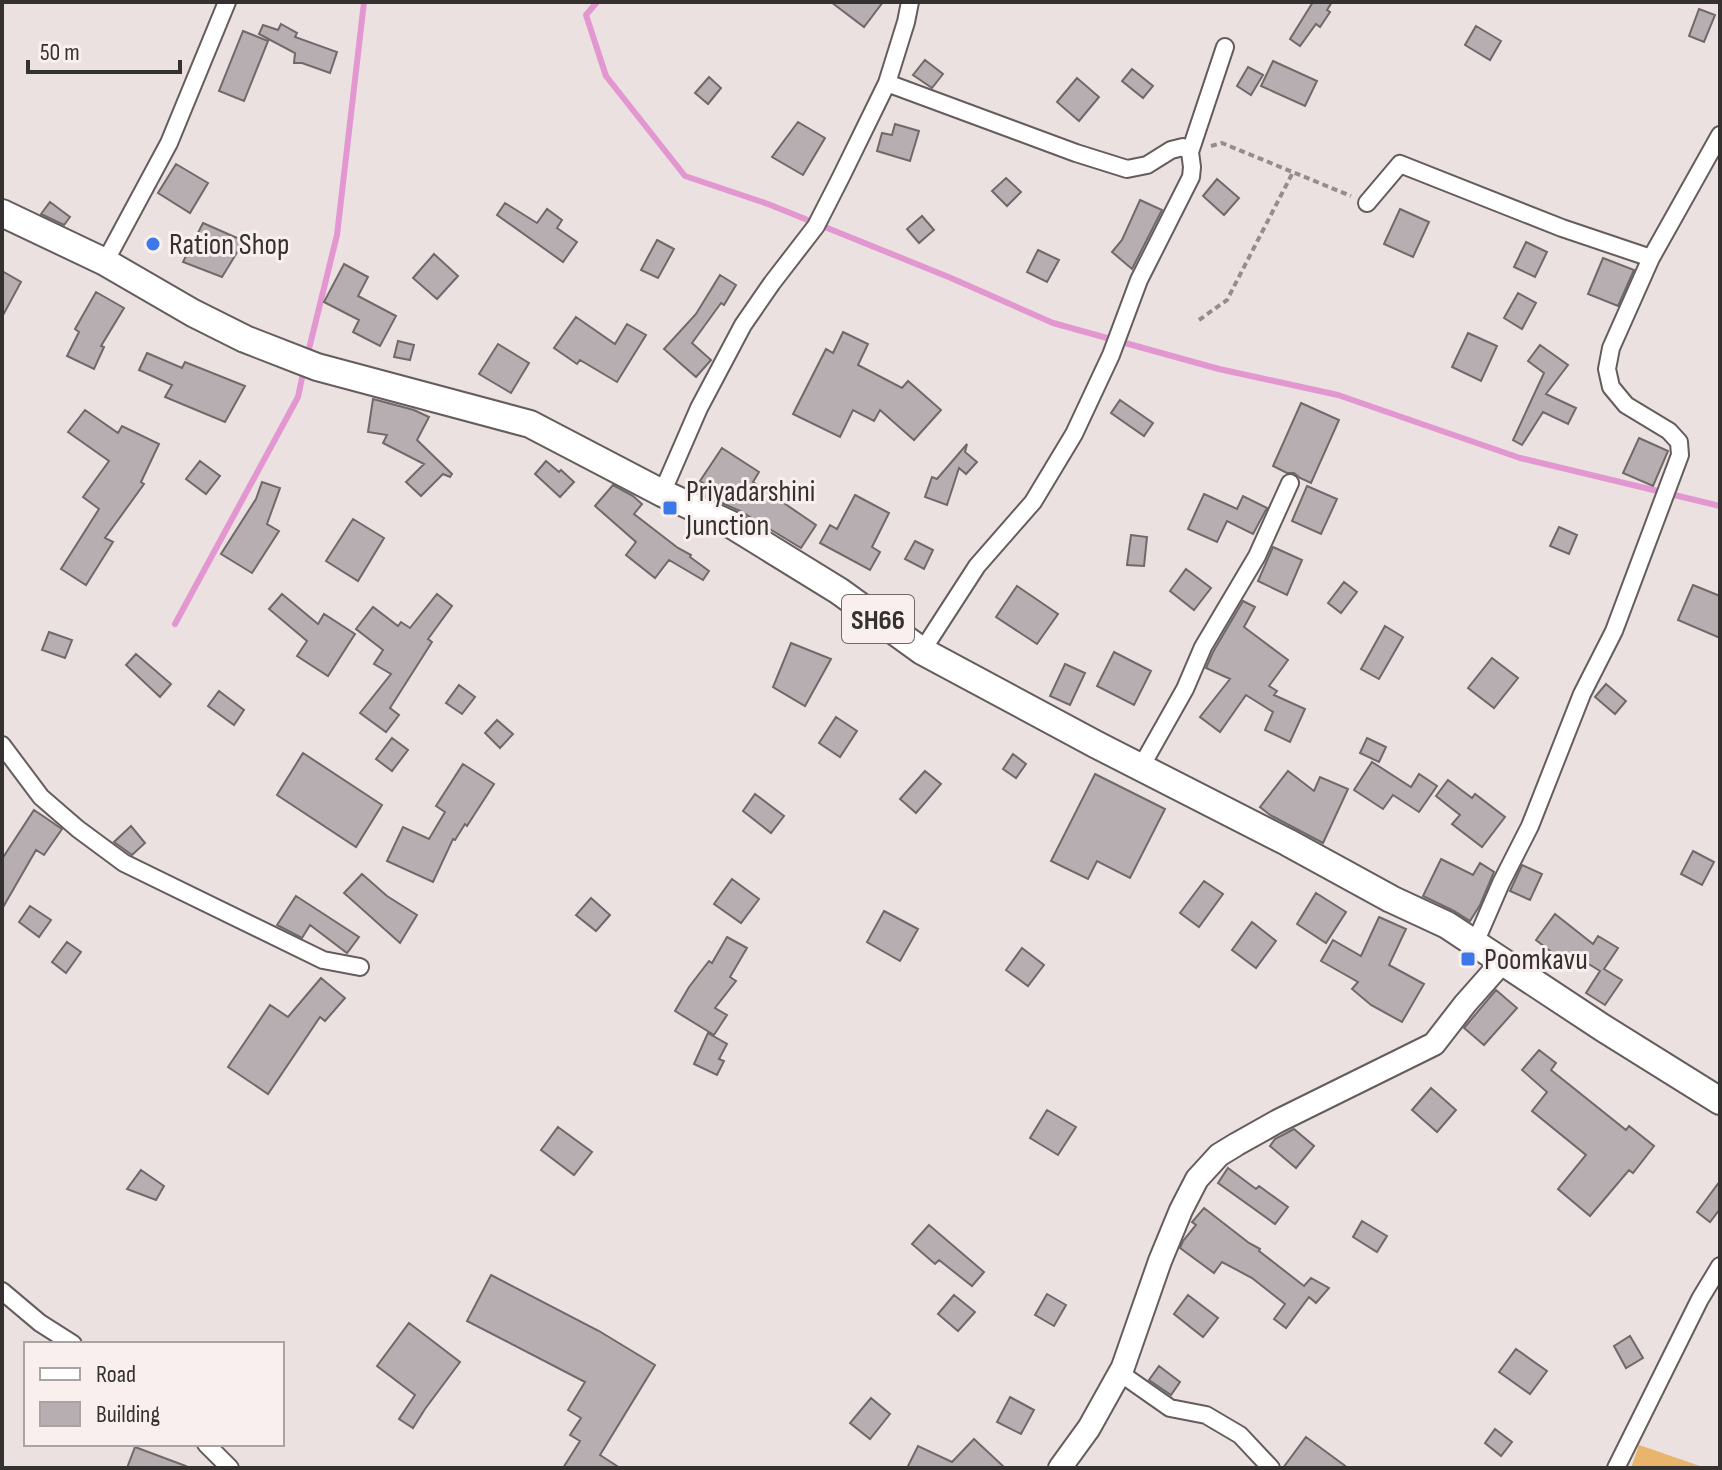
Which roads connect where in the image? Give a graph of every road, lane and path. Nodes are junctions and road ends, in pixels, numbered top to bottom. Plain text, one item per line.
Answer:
1 (227, 2) edge
2 (910, 2) edge
3 (1225, 47) dead end
4 (887, 83) junction
5 (1720, 135) edge
6 (1190, 152) junction
7 (1293, 172) junction
8 (1367, 203) joint
9 (2, 213) edge
10 (1651, 258) junction
11 (105, 262) junction
12 (1199, 320) dead end
13 (1290, 483) dead end
14 (662, 493) junction
15 (922, 651) junction
16 (2, 745) edge
17 (1141, 767) junction
18 (1475, 943) junction
19 (1503, 961) junction
20 (360, 967) dead end
21 (1720, 1101) edge
22 (1720, 1266) edge
23 (2, 1291) edge
24 (70, 1342) edge
25 (1120, 1373) junction
26 (208, 1446) edge
27 (230, 1468) edge
28 (1060, 1468) edge
29 (1271, 1468) edge
30 (1616, 1468) edge

1 - 11 street
2 - 4 street
3 - 6 street
4 - 6 street
4 - 14 street
5 - 10 street
6 - 7 path
6 - 15 street
7 - 8 path
7 - 12 path
8 - 10 street
9 - 11 main road, SH66
10 - 18 street
11 - 14 main road, SH66
13 - 17 street
14 - 15 main road, SH66
15 - 17 main road, SH66
16 - 20 street
17 - 18 main road, SH66
18 - 19 main road, SH66
19 - 21 main road, SH66
19 - 25 street
22 - 30 street
23 - 24 street
25 - 28 street
25 - 29 street
26 - 27 street

